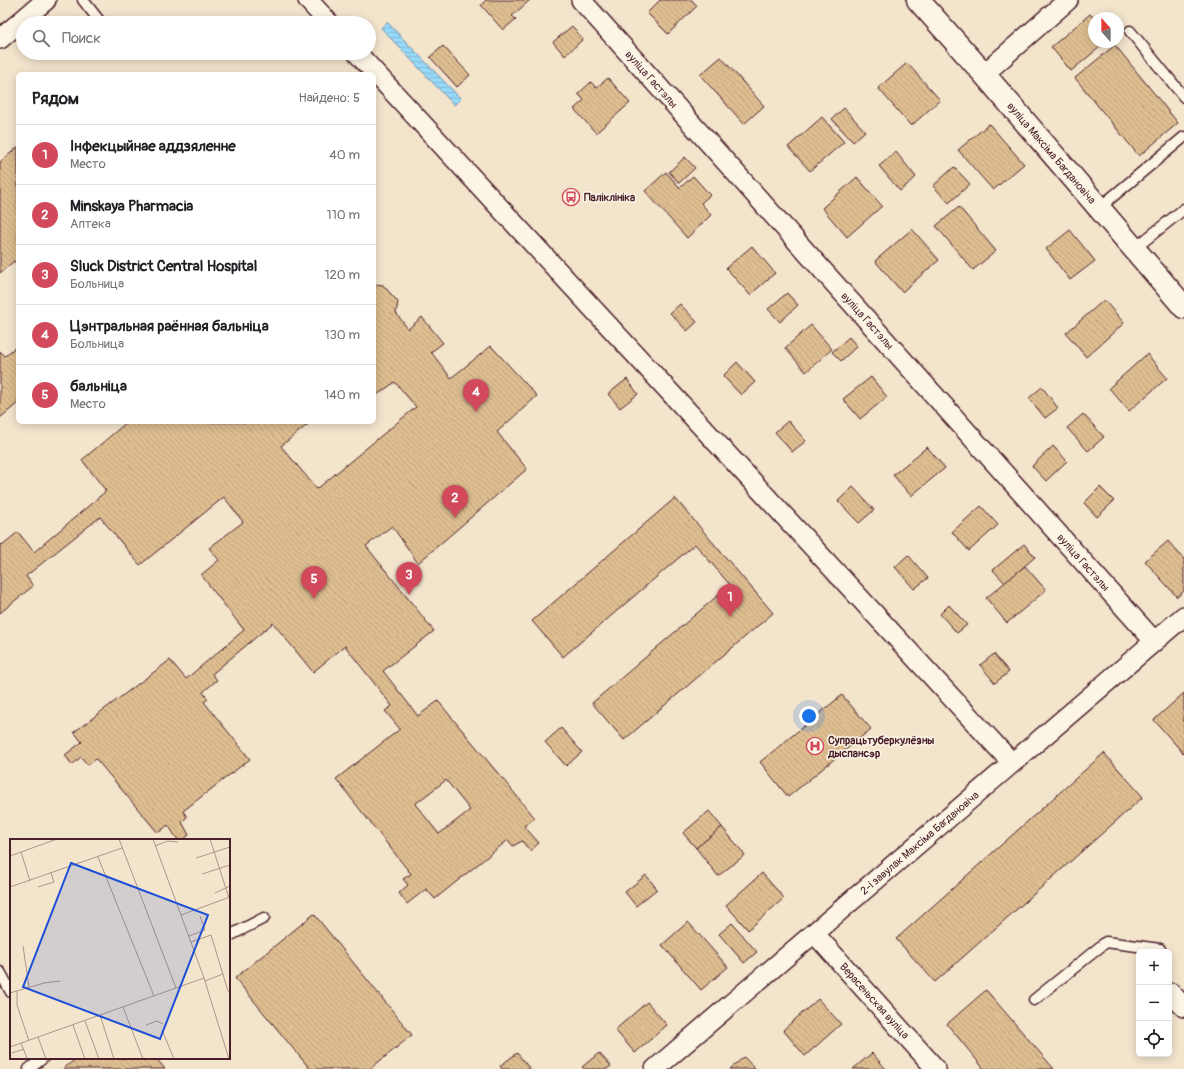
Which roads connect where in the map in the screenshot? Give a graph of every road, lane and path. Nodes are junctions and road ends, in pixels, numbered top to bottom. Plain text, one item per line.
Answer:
1 (46, 0) edge
2 (83, 0) edge
3 (308, 0) edge
4 (581, 0) edge
5 (918, 0) edge
6 (1068, 0) edge
7 (27, 16) edge
8 (96, 16) edge
9 (323, 16) edge
10 (16, 25) edge
11 (1130, 31) dead end
12 (0, 39) edge
13 (363, 60) edge
14 (375, 72) edge
15 (376, 74) edge
16 (984, 74) junction
17 (1184, 97) edge
18 (1184, 137) edge
19 (1099, 208) junction
20 (1184, 209) edge
21 (1134, 249) junction
22 (1184, 307) edge
23 (1184, 616) edge
24 (1154, 641) junction
25 (1012, 763) junction
26 (264, 918) dead end
27 (814, 933) junction
28 (230, 935) edge
29 (1160, 949) dead end
30 (0, 972) edge
31 (10, 990) edge
32 (1172, 994) edge
33 (1034, 1000) dead end
34 (1184, 1007) edge
35 (42, 1059) edge
36 (659, 1067) edge
37 (29, 1069) edge
38 (936, 1069) edge

1 - 7 street
2 - 8 lane
3 - 9 street
4 - 24 street, вуліца Гастэлы
5 - 16 main road, вуліца Максіма Багдановіча
6 - 16 street
10 - 12 street
11 - 17 lane
13 - 14 street
15 - 25 street
16 - 19 main road, вуліца Максіма Багдановіча
18 - 19 lane
19 - 21 main road, вуліца Максіма Багдановіча
20 - 21 lane
21 - 22 main road, вуліца Максіма Багдановіча
23 - 24 street, 2-і завулак Максіма Багдановіча
24 - 25 street, 2-і завулак Максіма Багдановіча
25 - 27 street, 2-і завулак Максіма Багдановіча
26 - 28 lane
27 - 36 street, 2-і завулак Максіма Багдановіча
27 - 38 street, Верасеньская вуліца
29 - 33 lane
30 - 31 lane
32 - 34 street
35 - 37 lane

